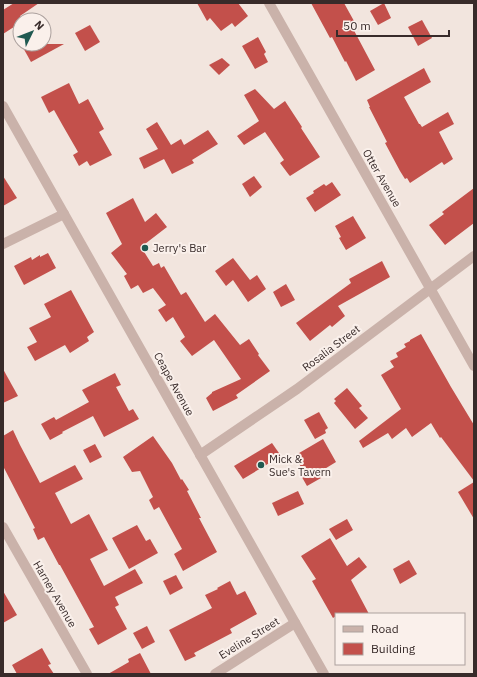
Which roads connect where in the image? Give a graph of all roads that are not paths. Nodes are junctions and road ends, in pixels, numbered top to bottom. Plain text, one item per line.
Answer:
1 (269, 3) edge
2 (3, 106) edge
3 (64, 214) junction
4 (3, 244) edge
5 (474, 256) edge
6 (431, 288) junction
7 (474, 366) edge
8 (200, 455) junction
9 (3, 527) edge
10 (295, 623) junction
11 (87, 674) edge
12 (215, 674) edge
13 (324, 674) edge

1 - 6 street, Otter Avenue
2 - 3 street, Ceape Avenue
3 - 4 street
3 - 8 street, Ceape Avenue
5 - 6 street, Rosalia Street
6 - 7 street, Otter Avenue
6 - 8 street, Rosalia Street
8 - 10 street, Ceape Avenue
9 - 11 street, Harney Avenue
10 - 12 street, Eveline Street
10 - 13 street, Ceape Avenue

